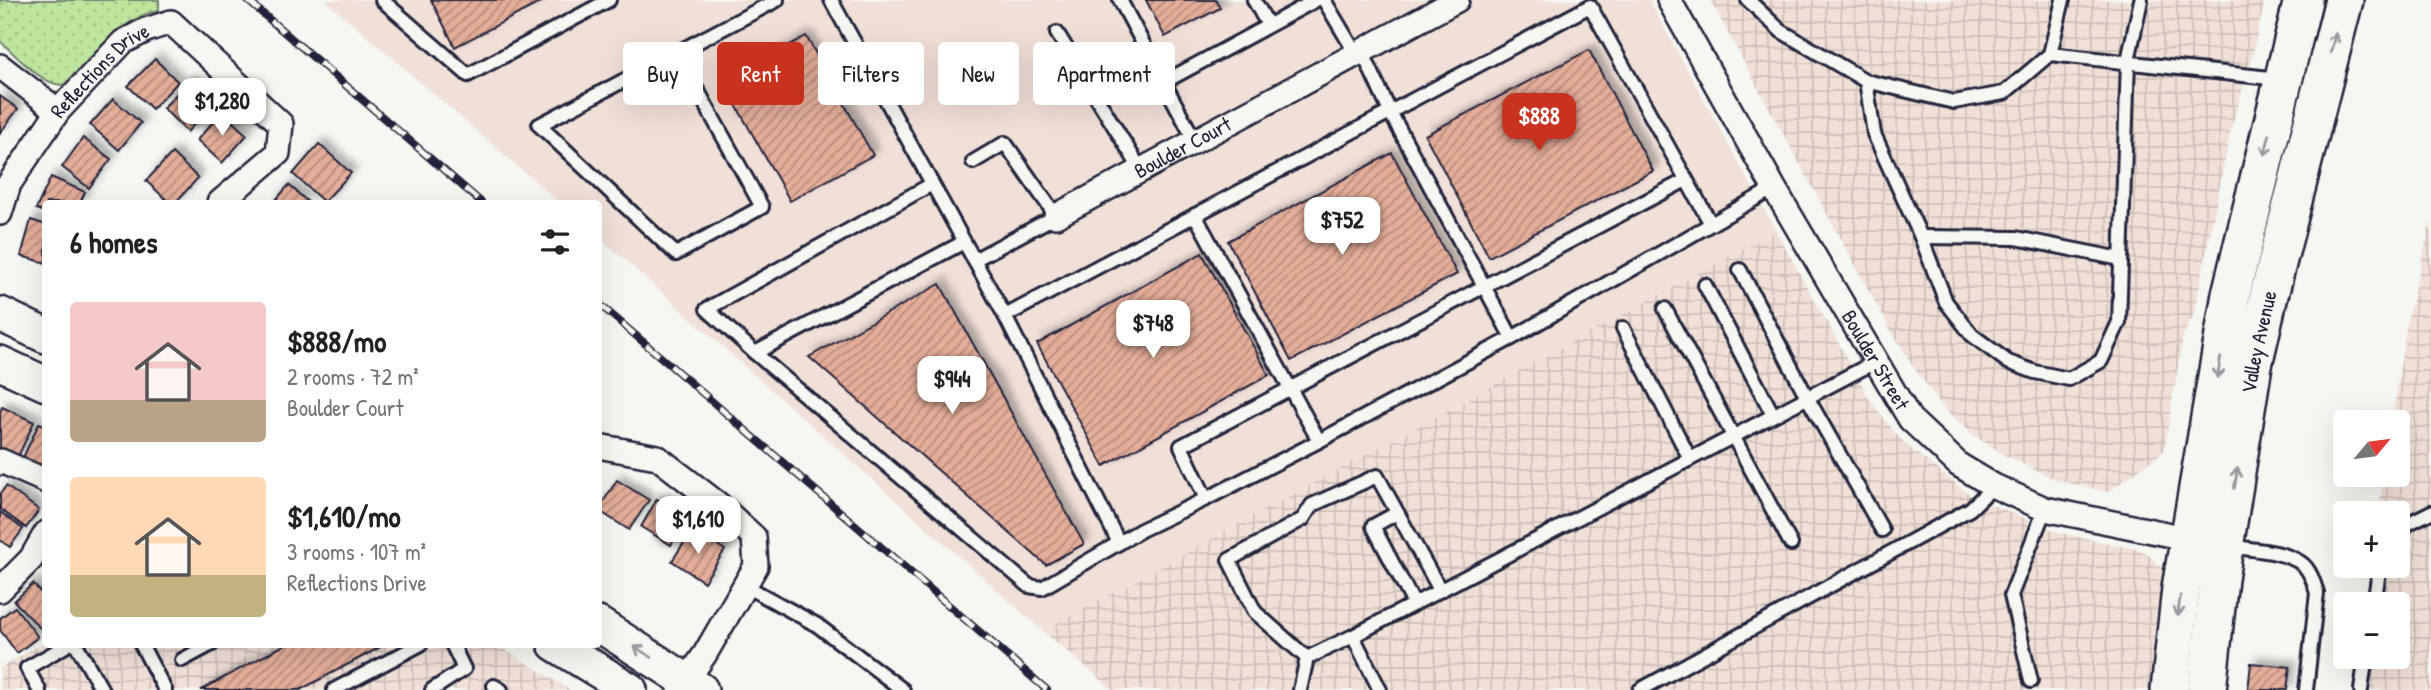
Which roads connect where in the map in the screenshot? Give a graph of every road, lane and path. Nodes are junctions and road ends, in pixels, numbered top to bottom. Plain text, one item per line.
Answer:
1 (382, 0) edge
2 (609, 0) edge
3 (777, 0) edge
4 (831, 0) edge
5 (1120, 0) edge
6 (1254, 0) edge
7 (1324, 0) edge
8 (1457, 0) edge
9 (1669, 0) edge
10 (1748, 0) edge
11 (2063, 0) edge
12 (2141, 0) edge
13 (2302, 0) edge
14 (2344, 0) edge
15 (1308, 2) edge
16 (1268, 26) junction
17 (1057, 33) dead end
18 (698, 42) edge
19 (1143, 42) edge
20 (677, 53) joint
21 (1359, 53) junction
22 (2050, 54) junction
23 (2128, 61) junction
24 (0, 66) edge
25 (1175, 76) edge
26 (2283, 79) junction
27 (1866, 81) junction
28 (2321, 86) junction
29 (1175, 103) edge
30 (58, 111) junction
31 (1390, 112) junction
32 (1195, 141) junction
33 (973, 162) dead end
34 (1142, 170) junction
35 (1686, 180) junction
36 (932, 184) junction
37 (1774, 188) junction
38 (223, 200) edge
39 (0, 213) edge
40 (1195, 215) junction
41 (1056, 216) junction
42 (1711, 224) junction
43 (1921, 237) junction
44 (964, 242) junction
45 (2121, 259) junction
46 (974, 260) junction
47 (1740, 270) dead end
48 (1705, 285) dead end
49 (1484, 286) junction
50 (1665, 309) dead end
51 (0, 314) edge
52 (1004, 316) junction
53 (1623, 328) dead end
54 (42, 334) edge
55 (0, 337) edge
56 (1512, 338) junction
57 (42, 353) edge
58 (755, 353) junction
59 (0, 362) edge
60 (1875, 362) junction
61 (42, 382) edge
62 (1291, 388) junction
63 (1807, 397) junction
64 (1773, 415) junction
65 (1733, 436) junction
66 (1319, 441) junction
67 (602, 447) edge
68 (1690, 459) junction
69 (0, 462) edge
70 (42, 479) edge
71 (1994, 486) junction
72 (1206, 499) junction
73 (2045, 509) junction
74 (2431, 512) edge
75 (1397, 513) junction
76 (2410, 522) edge
77 (1882, 530) dead end
78 (42, 540) edge
79 (1119, 542) junction
80 (2208, 542) junction
81 (1791, 544) dead end
82 (744, 585) junction
83 (0, 590) edge
84 (1440, 590) junction
85 (1414, 604) junction
86 (602, 627) edge
87 (1353, 636) junction
88 (62, 648) edge
89 (77, 648) edge
90 (143, 648) edge
91 (204, 648) edge
92 (413, 648) edge
93 (455, 648) edge
94 (562, 648) edge
95 (1307, 658) junction
96 (182, 660) dead end
97 (2364, 669) edge
98 (2031, 681) dead end
99 (689, 687) edge
100 (1642, 689) edge
101 (39, 690) edge
102 (102, 690) edge
103 (165, 690) edge
104 (334, 690) edge
105 (432, 690) edge
106 (630, 690) edge
107 (903, 690) edge
108 (1300, 690) edge
109 (1380, 690) edge
110 (2170, 690) edge
111 (2207, 690) edge
112 (2306, 690) edge
113 (2361, 690) edge

1 - 2 lane
3 - 18 lane
4 - 36 lane
5 - 19 lane
6 - 16 lane
7 - 21 lane
8 - 21 street, Boulder Court
9 - 37 street, Boulder Street
10 - 27 lane
11 - 22 lane
12 - 23 lane
13 - 26 main road, Valley Avenue
28 -> 14 main road, Valley Avenue
15 - 16 lane
16 - 25 lane
17 - 34 lane
20 - 20 lane
21 - 31 lane
21 - 32 street, Boulder Court
22 - 23 lane
22 - 27 lane
23 - 26 lane
23 - 45 lane
24 - 30 street
26 - 28 main road
26 -> 80 main road, Valley Avenue
27 - 43 lane
80 -> 28 main road, Valley Avenue
29 - 32 lane
30 - 38 street, Reflections Drive
30 - 39 street, Reflections Drive
31 - 35 lane
31 - 40 lane
31 - 49 lane
32 - 34 street, Boulder Court
33 - 41 lane
34 - 41 street, Boulder Court
35 - 42 lane
35 - 49 lane
36 - 44 lane
36 - 58 lane
37 - 42 lane
37 - 60 street, Boulder Street
40 - 52 lane
40 - 62 lane
41 - 46 lane
42 - 56 lane
43 - 45 lane
43 - 45 lane
44 - 46 lane
44 - 58 lane
46 - 52 lane
47 - 63 lane
48 - 64 lane
49 - 56 lane
49 - 62 lane
50 - 65 lane
51 - 54 main road
52 - 79 lane
53 - 68 lane
55 - 57 main road
56 - 66 lane
58 - 79 lane
59 - 61 main road
60 - 63 lane
60 - 71 street, Boulder Street
62 - 66 lane
62 - 72 lane
63 - 64 lane
63 - 77 lane
64 - 65 lane
65 - 68 lane
65 - 81 lane
66 - 72 lane
67 - 82 street
68 - 84 lane
69 - 70 street
71 - 73 street, Boulder Street
71 - 100 lane
72 - 79 lane
73 - 80 street, Boulder Street
73 - 98 lane
74 - 76 lane
75 - 84 lane
75 - 85 lane
75 - 95 lane
78 - 83 street
80 -> 110 main road, Valley Avenue
80 - 111 main road, Valley Avenue
80 - 112 lane
82 - 99 street
82 - 107 lane
84 - 85 lane
85 - 87 lane
99 -> 86 main road
87 - 95 lane
87 - 109 lane
88 - 101 lane
89 - 102 lane
90 - 103 lane
91 - 96 lane
92 - 104 lane
93 - 105 lane
94 - 106 main road
95 - 108 lane
97 - 113 lane

